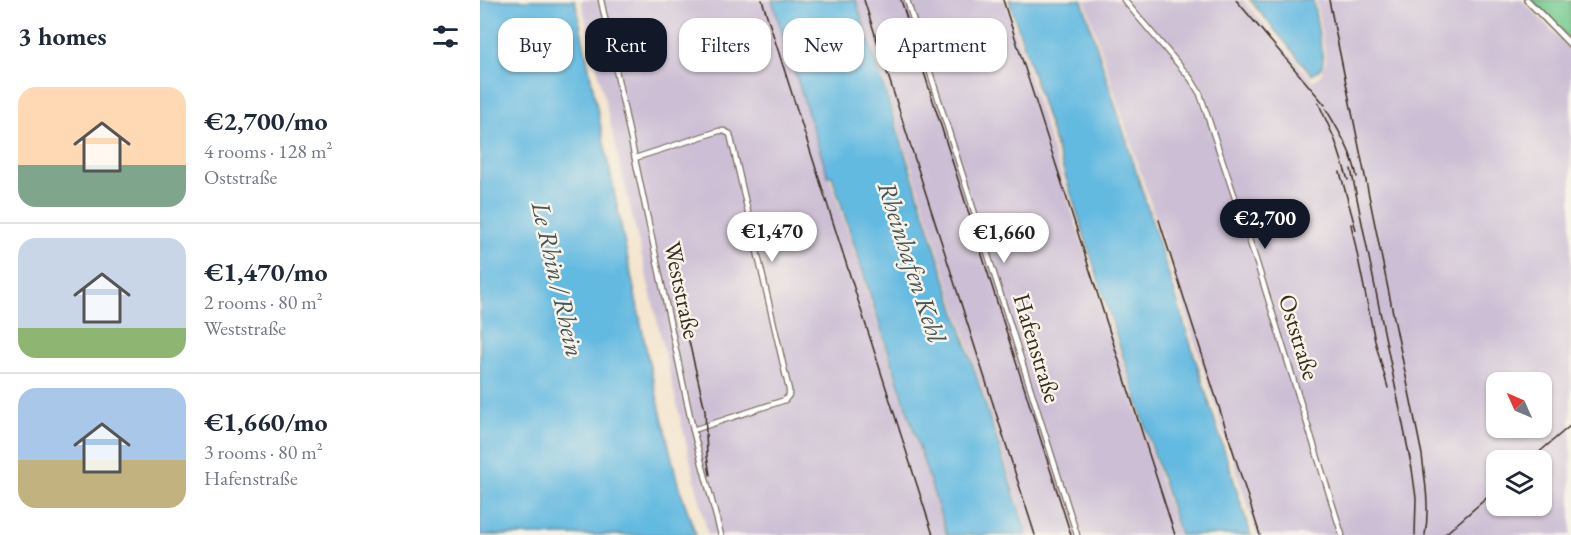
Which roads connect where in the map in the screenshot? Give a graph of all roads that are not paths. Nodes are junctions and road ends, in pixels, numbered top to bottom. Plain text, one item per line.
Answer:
1 (601, 0) edge
2 (907, 0) edge
3 (1124, 0) edge
4 (1527, 0) edge
5 (1571, 45) edge
6 (635, 158) junction
7 (693, 430) junction
8 (721, 535) edge
9 (1077, 535) edge
10 (1342, 535) edge

1 - 6 street, Weststraße
2 - 9 street, Hafenstraße
3 - 10 street, Oststraße
4 - 5 street
6 - 7 street, Weststraße
6 - 7 street
7 - 8 street, Weststraße

